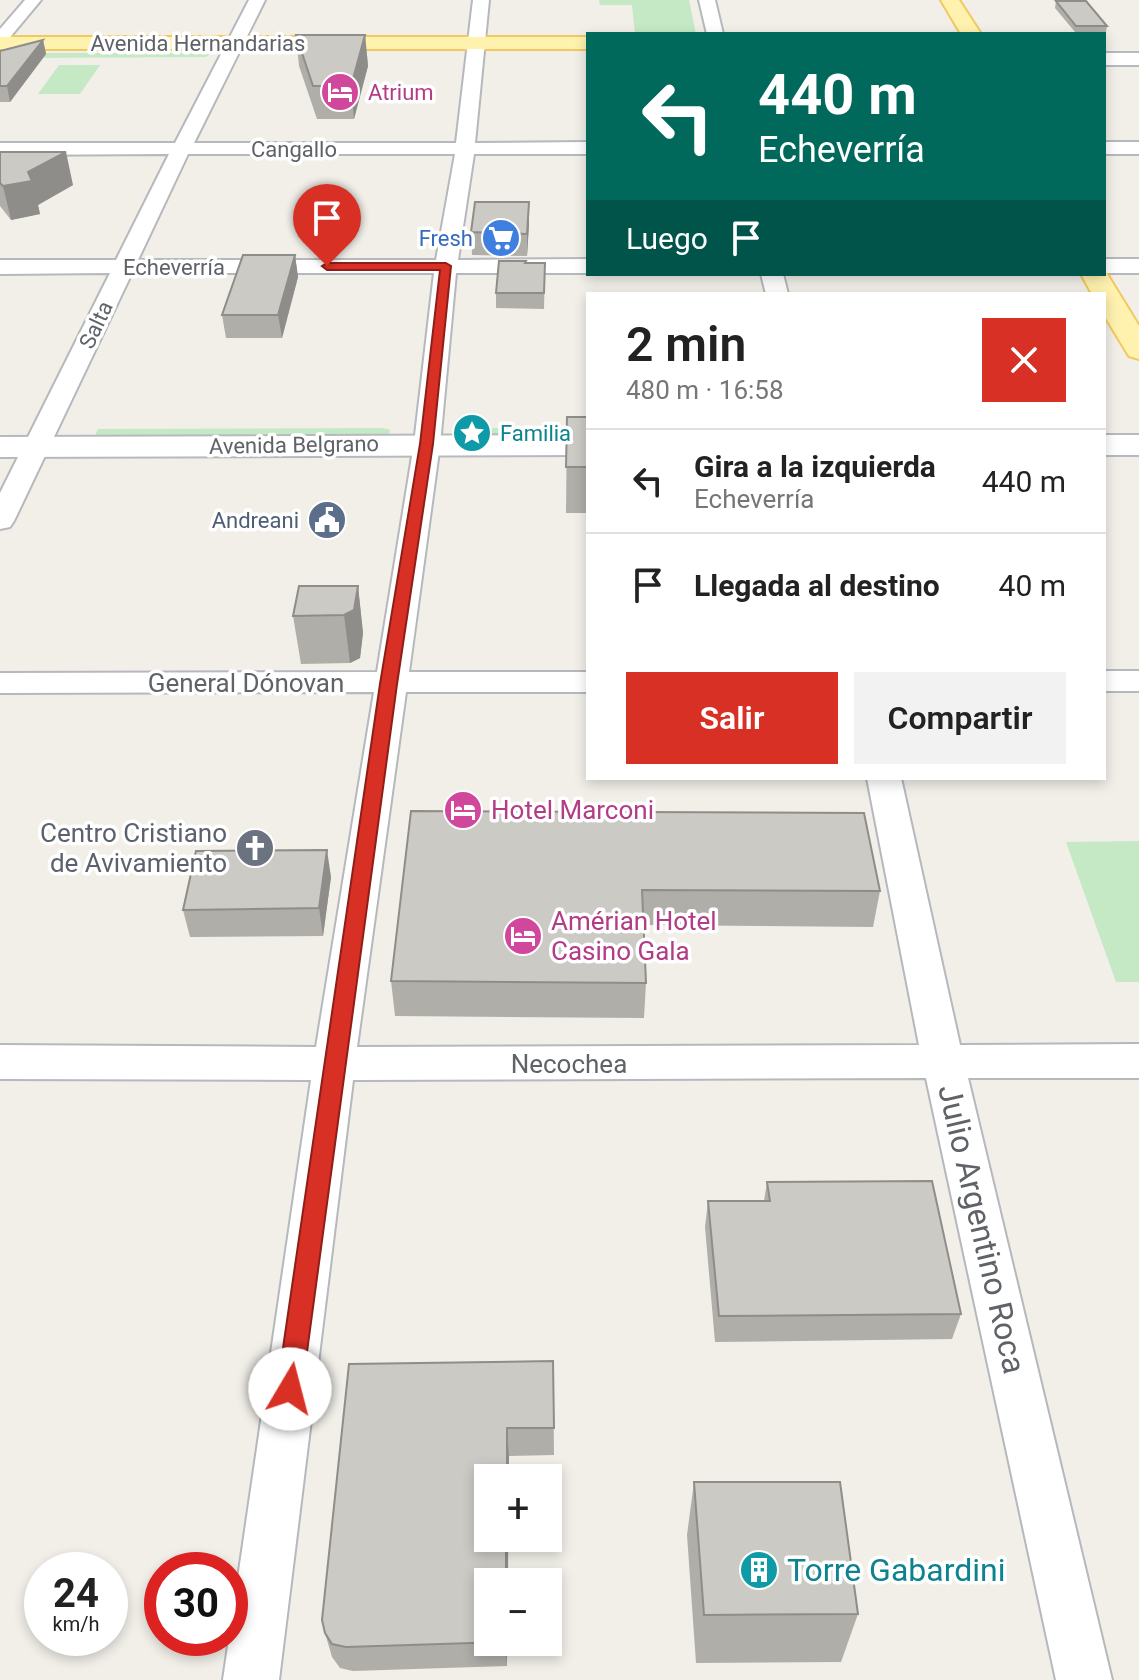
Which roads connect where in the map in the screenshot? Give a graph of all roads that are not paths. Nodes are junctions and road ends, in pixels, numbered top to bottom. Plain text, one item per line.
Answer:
1 (33, 0) edge
2 (257, 0) edge
3 (481, 0) edge
4 (707, 0) edge
5 (930, 0) edge
6 (950, 0) edge
7 (715, 32) edge
8 (950, 32) edge
9 (970, 32) edge
10 (0, 41) edge
11 (1139, 42) edge
12 (586, 43) edge
13 (1106, 43) edge
14 (230, 51) junction
15 (474, 51) junction
16 (586, 51) edge
17 (0, 52) edge
18 (586, 59) edge
19 (1106, 59) edge
20 (1139, 59) edge
21 (0, 60) edge
22 (465, 148) junction
23 (586, 148) edge
24 (1106, 148) edge
25 (1139, 148) edge
26 (0, 149) edge
27 (183, 149) junction
28 (1112, 263) edge
29 (446, 266) junction
30 (586, 266) edge
31 (0, 267) edge
32 (122, 267) junction
33 (1139, 299) edge
34 (1139, 350) edge
35 (0, 423) edge
36 (586, 423) edge
37 (1106, 423) edge
38 (1139, 423) edge
39 (428, 433) junction
40 (45, 435) junction
41 (586, 445) edge
42 (1106, 445) edge
43 (1139, 445) edge
44 (0, 447) edge
45 (0, 521) edge
46 (1106, 681) edge
47 (1139, 681) edge
48 (586, 682) edge
49 (0, 683) edge
50 (388, 684) junction
51 (884, 780) edge
52 (1139, 1061) edge
53 (0, 1062) edge
54 (943, 1063) junction
55 (336, 1065) junction
56 (251, 1680) edge
57 (1084, 1680) edge

1 - 10 street
2 - 14 street, Salta
3 - 15 street
4 - 7 street
5 - 8 main road
6 - 9 main road
10 - 14 main road, Avenida Hernandarias
11 - 13 main road
12 - 15 main road, Avenida Hernandarias
14 - 15 main road, Avenida Hernandarias
14 - 17 main road, Avenida Hernandarias
14 - 21 main road, Avenida Hernandarias
14 - 27 street, Salta
15 - 16 main road, Avenida Hernandarias
15 - 18 main road, Avenida Hernandarias
15 - 22 street
19 - 20 main road
22 - 23 street, Cangallo
22 - 27 street, Cangallo
22 - 29 street
24 - 25 street
26 - 27 street, Cangallo
27 - 32 street, Salta
28 - 33 main road
28 - 34 main road
29 - 30 street, Echeverría
29 - 32 street, Echeverría
29 - 39 street
31 - 32 street, Echeverría
32 - 40 street, Salta
35 - 40 main road, Avenida Belgrano
36 - 39 main road, Avenida Belgrano
37 - 38 main road
39 - 40 main road, Avenida Belgrano
39 - 41 main road, Avenida Belgrano
39 - 50 street
40 - 44 main road, Avenida Belgrano
40 - 45 street, Salta
42 - 43 main road
46 - 47 street
48 - 50 street, General Dónovan
49 - 50 street, General Dónovan
50 - 55 street
51 - 54 street, Julio Argentino Roca
52 - 54 street, Necochea
53 - 55 street, Necochea
54 - 55 street, Necochea
54 - 57 street, Julio Argentino Roca
55 - 56 street

